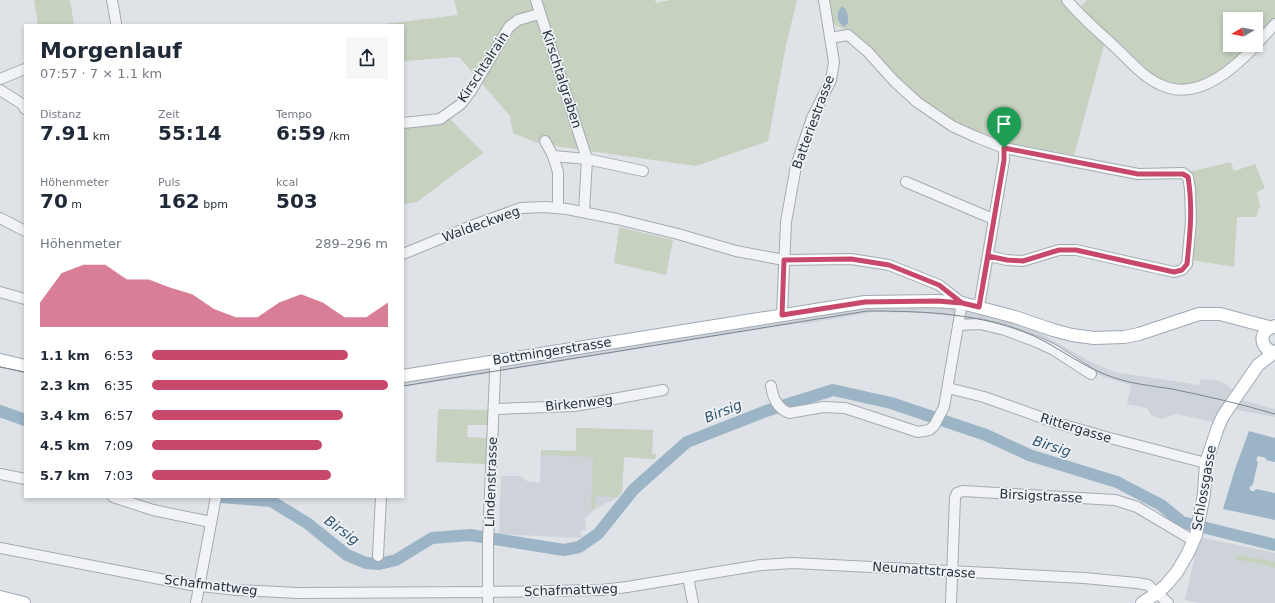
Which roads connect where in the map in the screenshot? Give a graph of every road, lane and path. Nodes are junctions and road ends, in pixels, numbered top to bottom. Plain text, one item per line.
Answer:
1 (112, 0) edge
2 (536, 0) edge
3 (824, 0) edge
4 (1073, 2) edge
5 (539, 14) junction
6 (117, 24) edge
7 (1275, 24) edge
8 (1263, 37) edge
9 (830, 38) junction
10 (1250, 52) edge
11 (24, 69) edge
12 (0, 79) edge
13 (0, 90) edge
14 (24, 107) edge
15 (404, 123) edge
16 (545, 141) dead end
17 (1004, 148) junction
18 (553, 156) junction
19 (587, 159) junction
20 (643, 170) dead end
21 (906, 182) dead end
22 (558, 208) junction
23 (584, 212) junction
24 (0, 218) edge
25 (993, 219) junction
26 (24, 230) edge
27 (404, 254) edge
28 (988, 256) junction
29 (784, 260) junction
30 (0, 292) edge
31 (24, 299) edge
32 (962, 303) junction
33 (979, 307) junction
34 (782, 315) junction
35 (958, 325) junction
36 (1270, 331) edge
37 (1275, 352) edge
38 (0, 360) edge
39 (495, 361) junction
40 (1258, 365) junction
41 (24, 366) edge
42 (1091, 374) dead end
43 (404, 376) edge
44 (771, 386) dead end
45 (948, 388) junction
46 (664, 390) dead end
47 (494, 409) junction
48 (1206, 462) junction
49 (0, 474) edge
50 (24, 479) edge
51 (116, 498) edge
52 (216, 498) edge
53 (381, 498) edge
54 (211, 522) junction
55 (1197, 532) junction
56 (0, 548) edge
57 (378, 556) dead end
58 (952, 572) junction
59 (688, 577) junction
60 (199, 586) junction
61 (488, 592) junction
62 (1156, 594) junction
63 (0, 597) edge
64 (24, 603) edge
65 (196, 603) edge
66 (488, 603) edge
67 (693, 603) edge
68 (951, 603) edge
69 (1142, 603) edge
70 (1168, 603) edge

1 - 6 street
2 - 5 street, Kirschtalgraben
3 - 9 street, Batteriestrasse
4 - 10 street
5 - 15 street, Kirschtalrain
5 - 19 street, Kirschtalgraben
7 - 8 street
9 - 17 street
9 - 29 street, Batteriestrasse
11 - 12 street
13 - 14 street
16 - 18 street
17 - 25 street
17 - 28 street
18 - 19 street
18 - 22 street
19 - 20 street
19 - 23 street, Kirschtalgraben
21 - 25 street
22 - 23 street, Waldeckweg
22 - 27 street, Waldeckweg
23 - 29 street, Waldeckweg
24 - 26 street
25 - 28 street
28 - 33 street
29 - 32 street, Waldeckweg
29 - 34 street, Batteriestrasse
30 - 31 street
32 - 33 main road, Bottmingerstrasse
32 - 34 main road, Bottmingerstrasse
32 - 35 street
33 - 36 main road, Bottmingerstrasse
34 - 39 main road, Bottmingerstrasse
35 - 42 street
35 - 45 street
36 - 37 main road, Bottmingerstrasse
36 - 40 main road, Schlossgasse
37 - 40 main road, Schlossgasse
38 - 41 main road
39 - 43 main road, Bottmingerstrasse
39 - 47 street, Lindenstrasse
40 - 48 main road, Schlossgasse
44 - 45 street
45 - 48 street, Rittergasse
46 - 47 street, Birkenweg
47 - 61 street, Lindenstrasse
48 - 55 main road, Schlossgasse
49 - 50 street
51 - 54 street
52 - 54 street
53 - 57 street
54 - 60 street
55 - 58 street, Birsigstrasse
55 - 62 main road, Schlossgasse
56 - 60 street, Schafmattweg
58 - 59 street, Neumattstrasse
58 - 62 street, Neumattstrasse
58 - 68 street, Birsigstrasse
59 - 61 street, Schafmattweg
59 - 67 street
60 - 61 street, Schafmattweg
60 - 65 street
61 - 66 street, Lindenstrasse
62 - 69 main road, Schlossgasse
62 - 70 street, Neumattstrasse
63 - 64 main road

